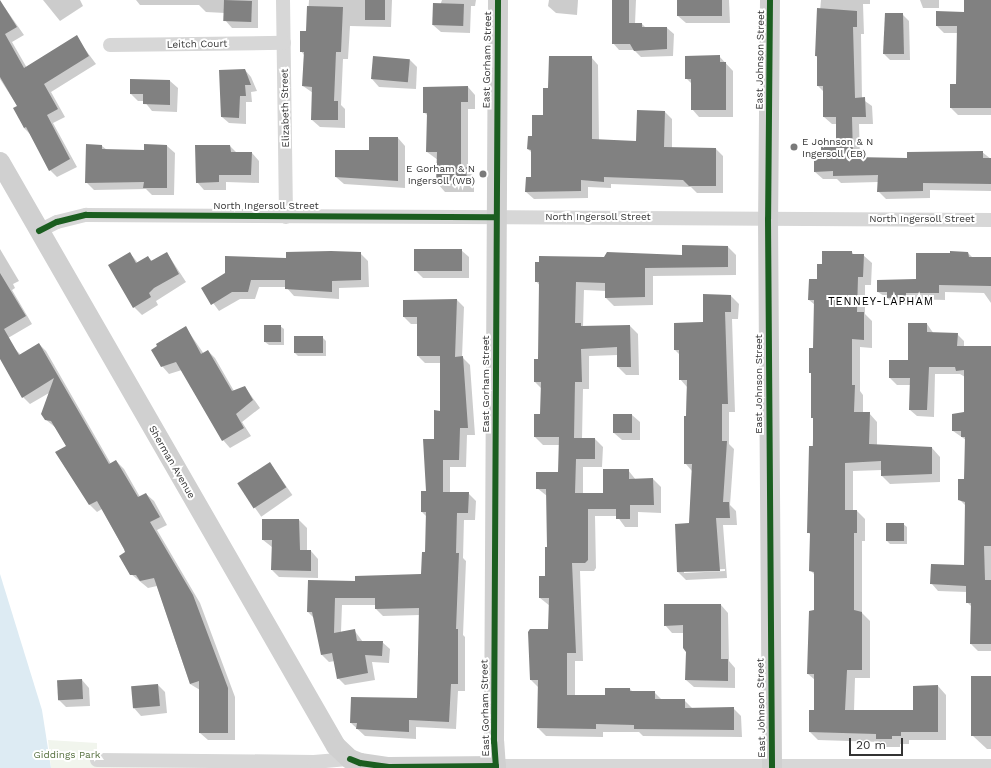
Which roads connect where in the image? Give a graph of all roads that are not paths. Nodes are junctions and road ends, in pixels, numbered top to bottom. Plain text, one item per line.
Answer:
1 (283, 0) edge
2 (498, 0) edge
3 (770, 0) edge
4 (284, 43) junction
5 (110, 45) dead end
6 (0, 162) edge
7 (286, 217) junction
8 (496, 217) junction
9 (768, 219) junction
10 (991, 220) edge
11 (39, 231) junction
12 (350, 759) junction
13 (97, 760) dead end
14 (991, 766) edge
15 (496, 767) edge
16 (772, 767) edge

1 - 4 street, Elizabeth Street
2 - 8 main road, East Gorham Street
3 - 9 main road, East Johnson Street
4 - 5 street, Leitch Court
4 - 7 street, Elizabeth Street
6 - 11 main road, Sherman Avenue
7 - 8 street, North Ingersoll Street
7 - 11 street, North Ingersoll Street
8 - 9 street, North Ingersoll Street
8 - 15 main road, East Gorham Street
9 - 10 street, North Ingersoll Street
9 - 16 main road, East Johnson Street
11 - 12 main road, Sherman Avenue
12 - 13 street
12 - 15 main road
14 - 16 street
15 - 16 street

